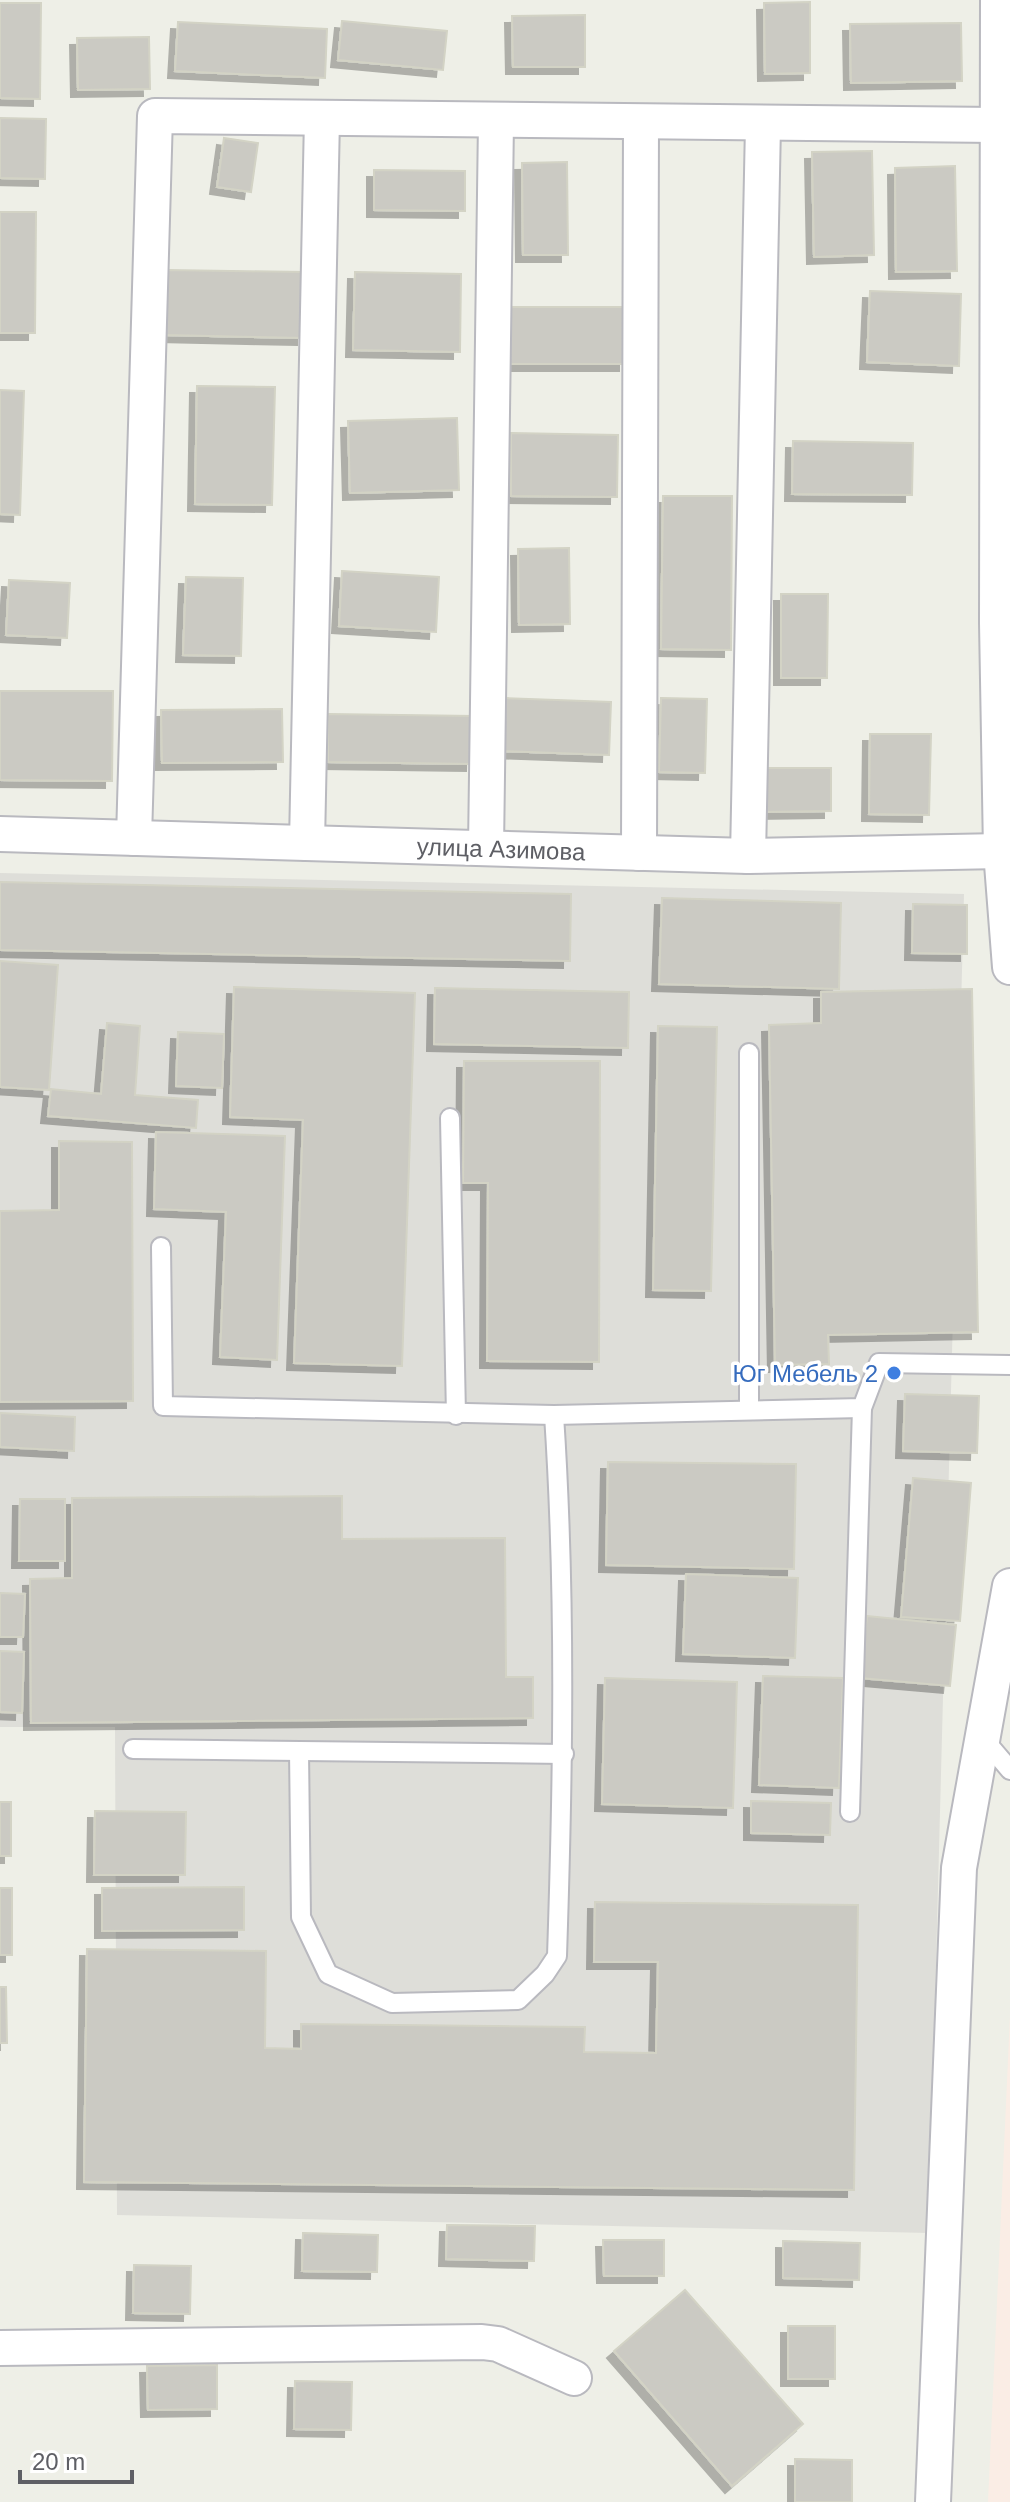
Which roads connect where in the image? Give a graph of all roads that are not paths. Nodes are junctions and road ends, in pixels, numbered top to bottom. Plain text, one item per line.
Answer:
1 (998, 0) edge
2 (322, 118) junction
3 (496, 121) junction
4 (641, 123) junction
5 (763, 125) junction
6 (1003, 125) edge
7 (1004, 623) edge
8 (0, 834) edge
9 (134, 838) junction
10 (307, 843) junction
11 (486, 848) junction
12 (1001, 851) junction
13 (639, 853) junction
14 (748, 856) junction
15 (1010, 967) edge
16 (749, 1053) dead end
17 (450, 1118) dead end
18 (161, 1247) dead end
19 (1010, 1365) edge
20 (749, 1408) junction
21 (862, 1408) junction
22 (456, 1415) junction
23 (554, 1415) junction
24 (1010, 1586) edge
25 (982, 1737) junction
26 (133, 1749) dead end
27 (299, 1751) junction
28 (564, 1754) junction
29 (1010, 1770) edge
30 (850, 1812) dead end
31 (0, 2348) edge
32 (574, 2378) dead end
33 (933, 2502) edge

1 - 6 street
2 - 3 street
2 - 9 street
2 - 10 street
3 - 4 street
3 - 11 street
4 - 5 street
4 - 13 street
5 - 6 street
5 - 14 street
6 - 7 street
7 - 12 street
8 - 9 street, улица Азимова
9 - 10 street, улица Азимова
10 - 11 street, улица Азимова
11 - 13 street, улица Азимова
12 - 14 street, улица Азимова
12 - 15 street
13 - 14 street, улица Азимова
16 - 20 lane
17 - 22 lane
18 - 22 lane
19 - 21 lane
20 - 21 lane
20 - 23 lane
21 - 30 lane
22 - 23 lane
23 - 28 lane
24 - 25 street
25 - 29 lane
25 - 33 street
26 - 27 lane
27 - 28 lane
27 - 28 lane
31 - 32 street

